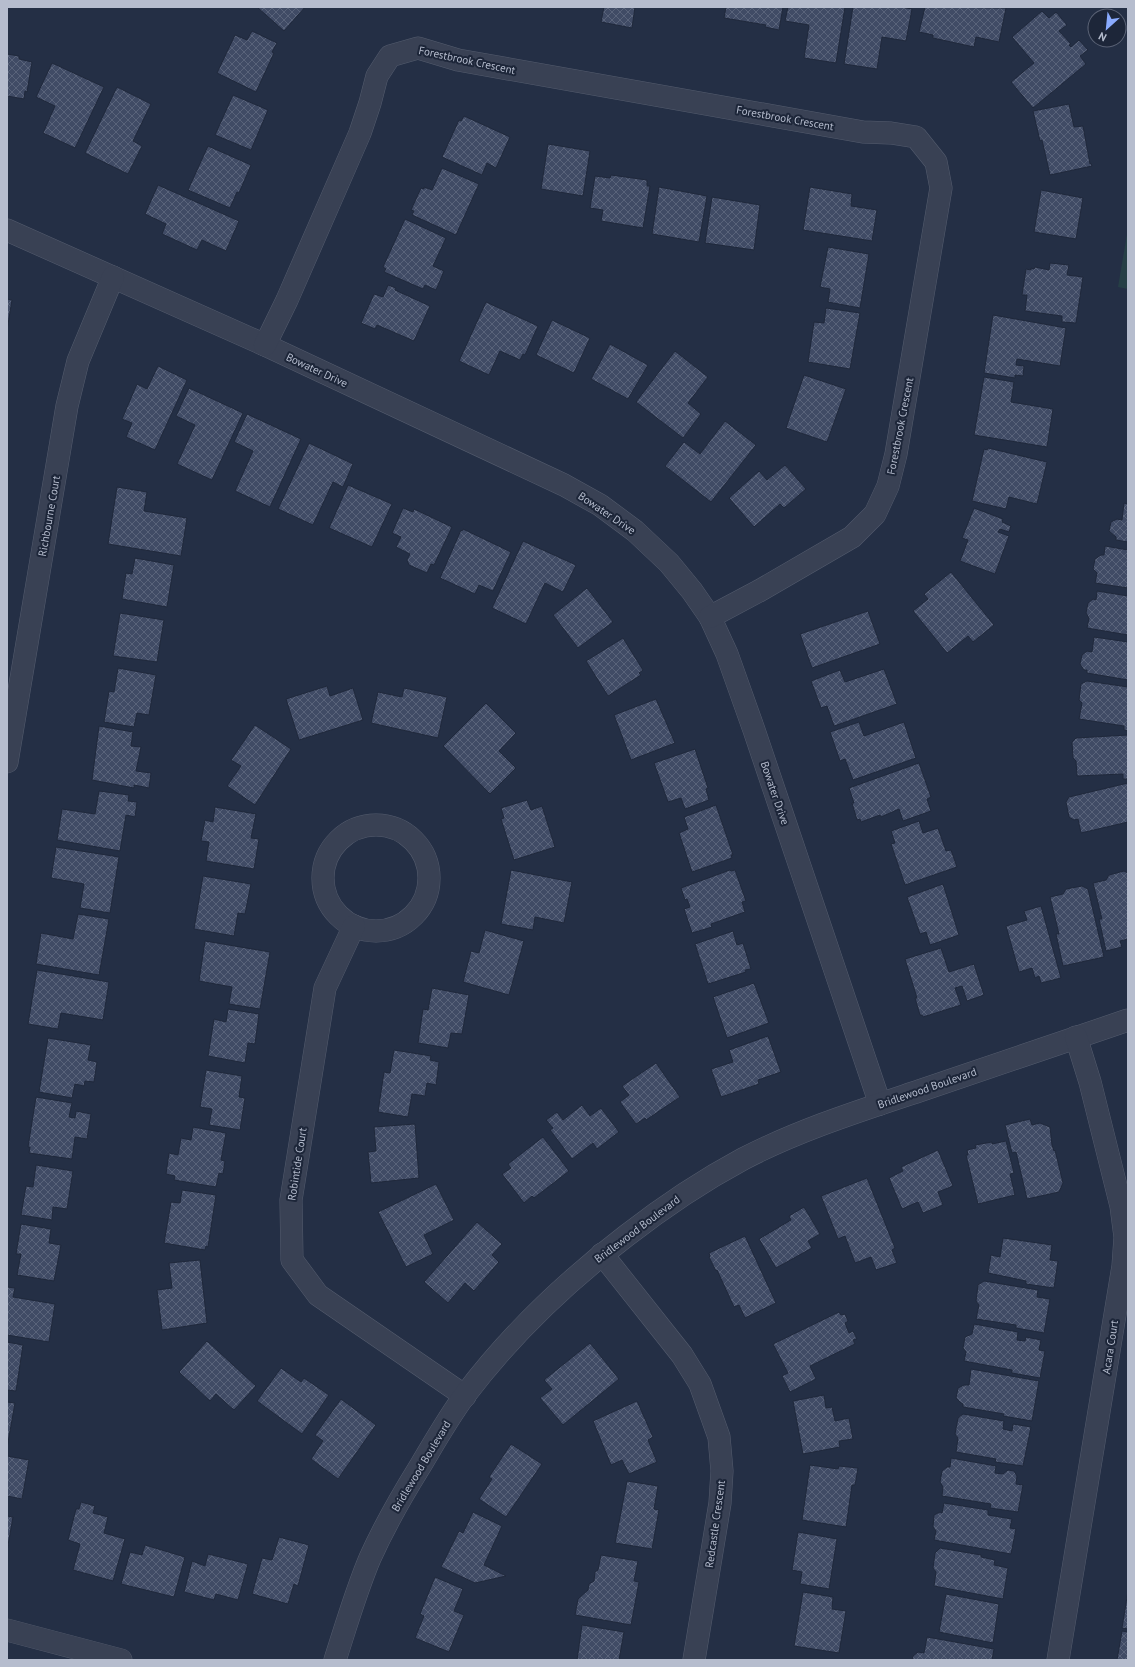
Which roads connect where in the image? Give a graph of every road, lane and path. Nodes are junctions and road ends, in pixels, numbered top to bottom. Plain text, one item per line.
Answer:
1 (7, 230) edge
2 (113, 277) junction
3 (265, 345) junction
4 (710, 617) junction
5 (7, 762) edge
6 (354, 926) junction
7 (1128, 1020) edge
8 (1076, 1037) junction
9 (880, 1104) junction
10 (602, 1254) junction
11 (465, 1396) junction
12 (7, 1630) edge
13 (121, 1660) edge
14 (335, 1660) edge
15 (694, 1660) edge
16 (1058, 1660) edge

1 - 2 street, Bowater Drive
2 - 3 street, Bowater Drive
2 - 5 street, Richbourne Court
3 - 4 street, Bowater Drive
3 - 4 street, Forestbrook Crescent
4 - 9 street, Bowater Drive
6 - 6 street
6 - 11 street, Robintide Court
7 - 8 street, Bridlewood Boulevard
8 - 9 street, Bridlewood Boulevard
8 - 16 street, Acara Court
9 - 10 street, Bridlewood Boulevard
10 - 11 street, Bridlewood Boulevard
10 - 15 street, Redcastle Crescent
11 - 14 street, Bridlewood Boulevard
12 - 13 street

